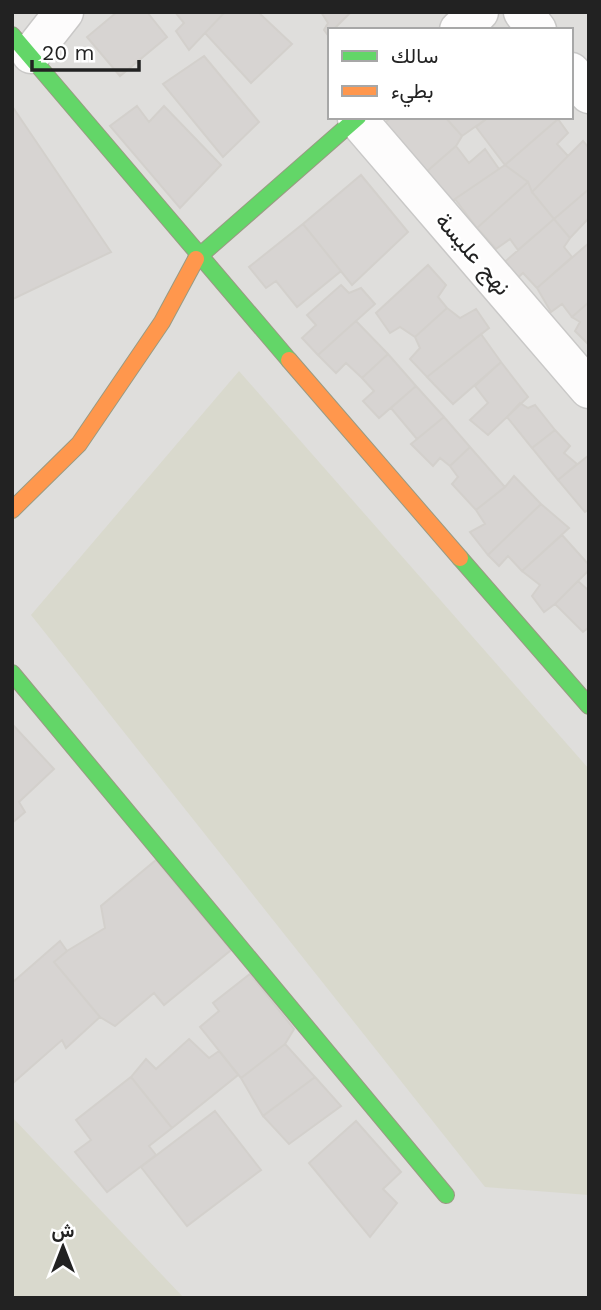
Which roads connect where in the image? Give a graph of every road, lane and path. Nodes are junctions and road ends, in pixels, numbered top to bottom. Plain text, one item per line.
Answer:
1 (64, 12) edge
2 (479, 12) edge
3 (523, 12) edge
4 (461, 28) edge
5 (535, 28) edge
6 (22, 45) edge
7 (573, 74) edge
8 (589, 94) edge
9 (357, 119) edge
10 (359, 119) edge
11 (198, 256) junction
12 (589, 389) edge
13 (12, 510) edge
14 (12, 673) edge
15 (589, 706) edge
16 (446, 1195) dead end

1 - 6 street
2 - 4 street
3 - 5 street
6 - 11 street
7 - 8 street
9 - 11 street
10 - 12 street, نهج عليسة
11 - 13 street
11 - 15 street
14 - 16 street

